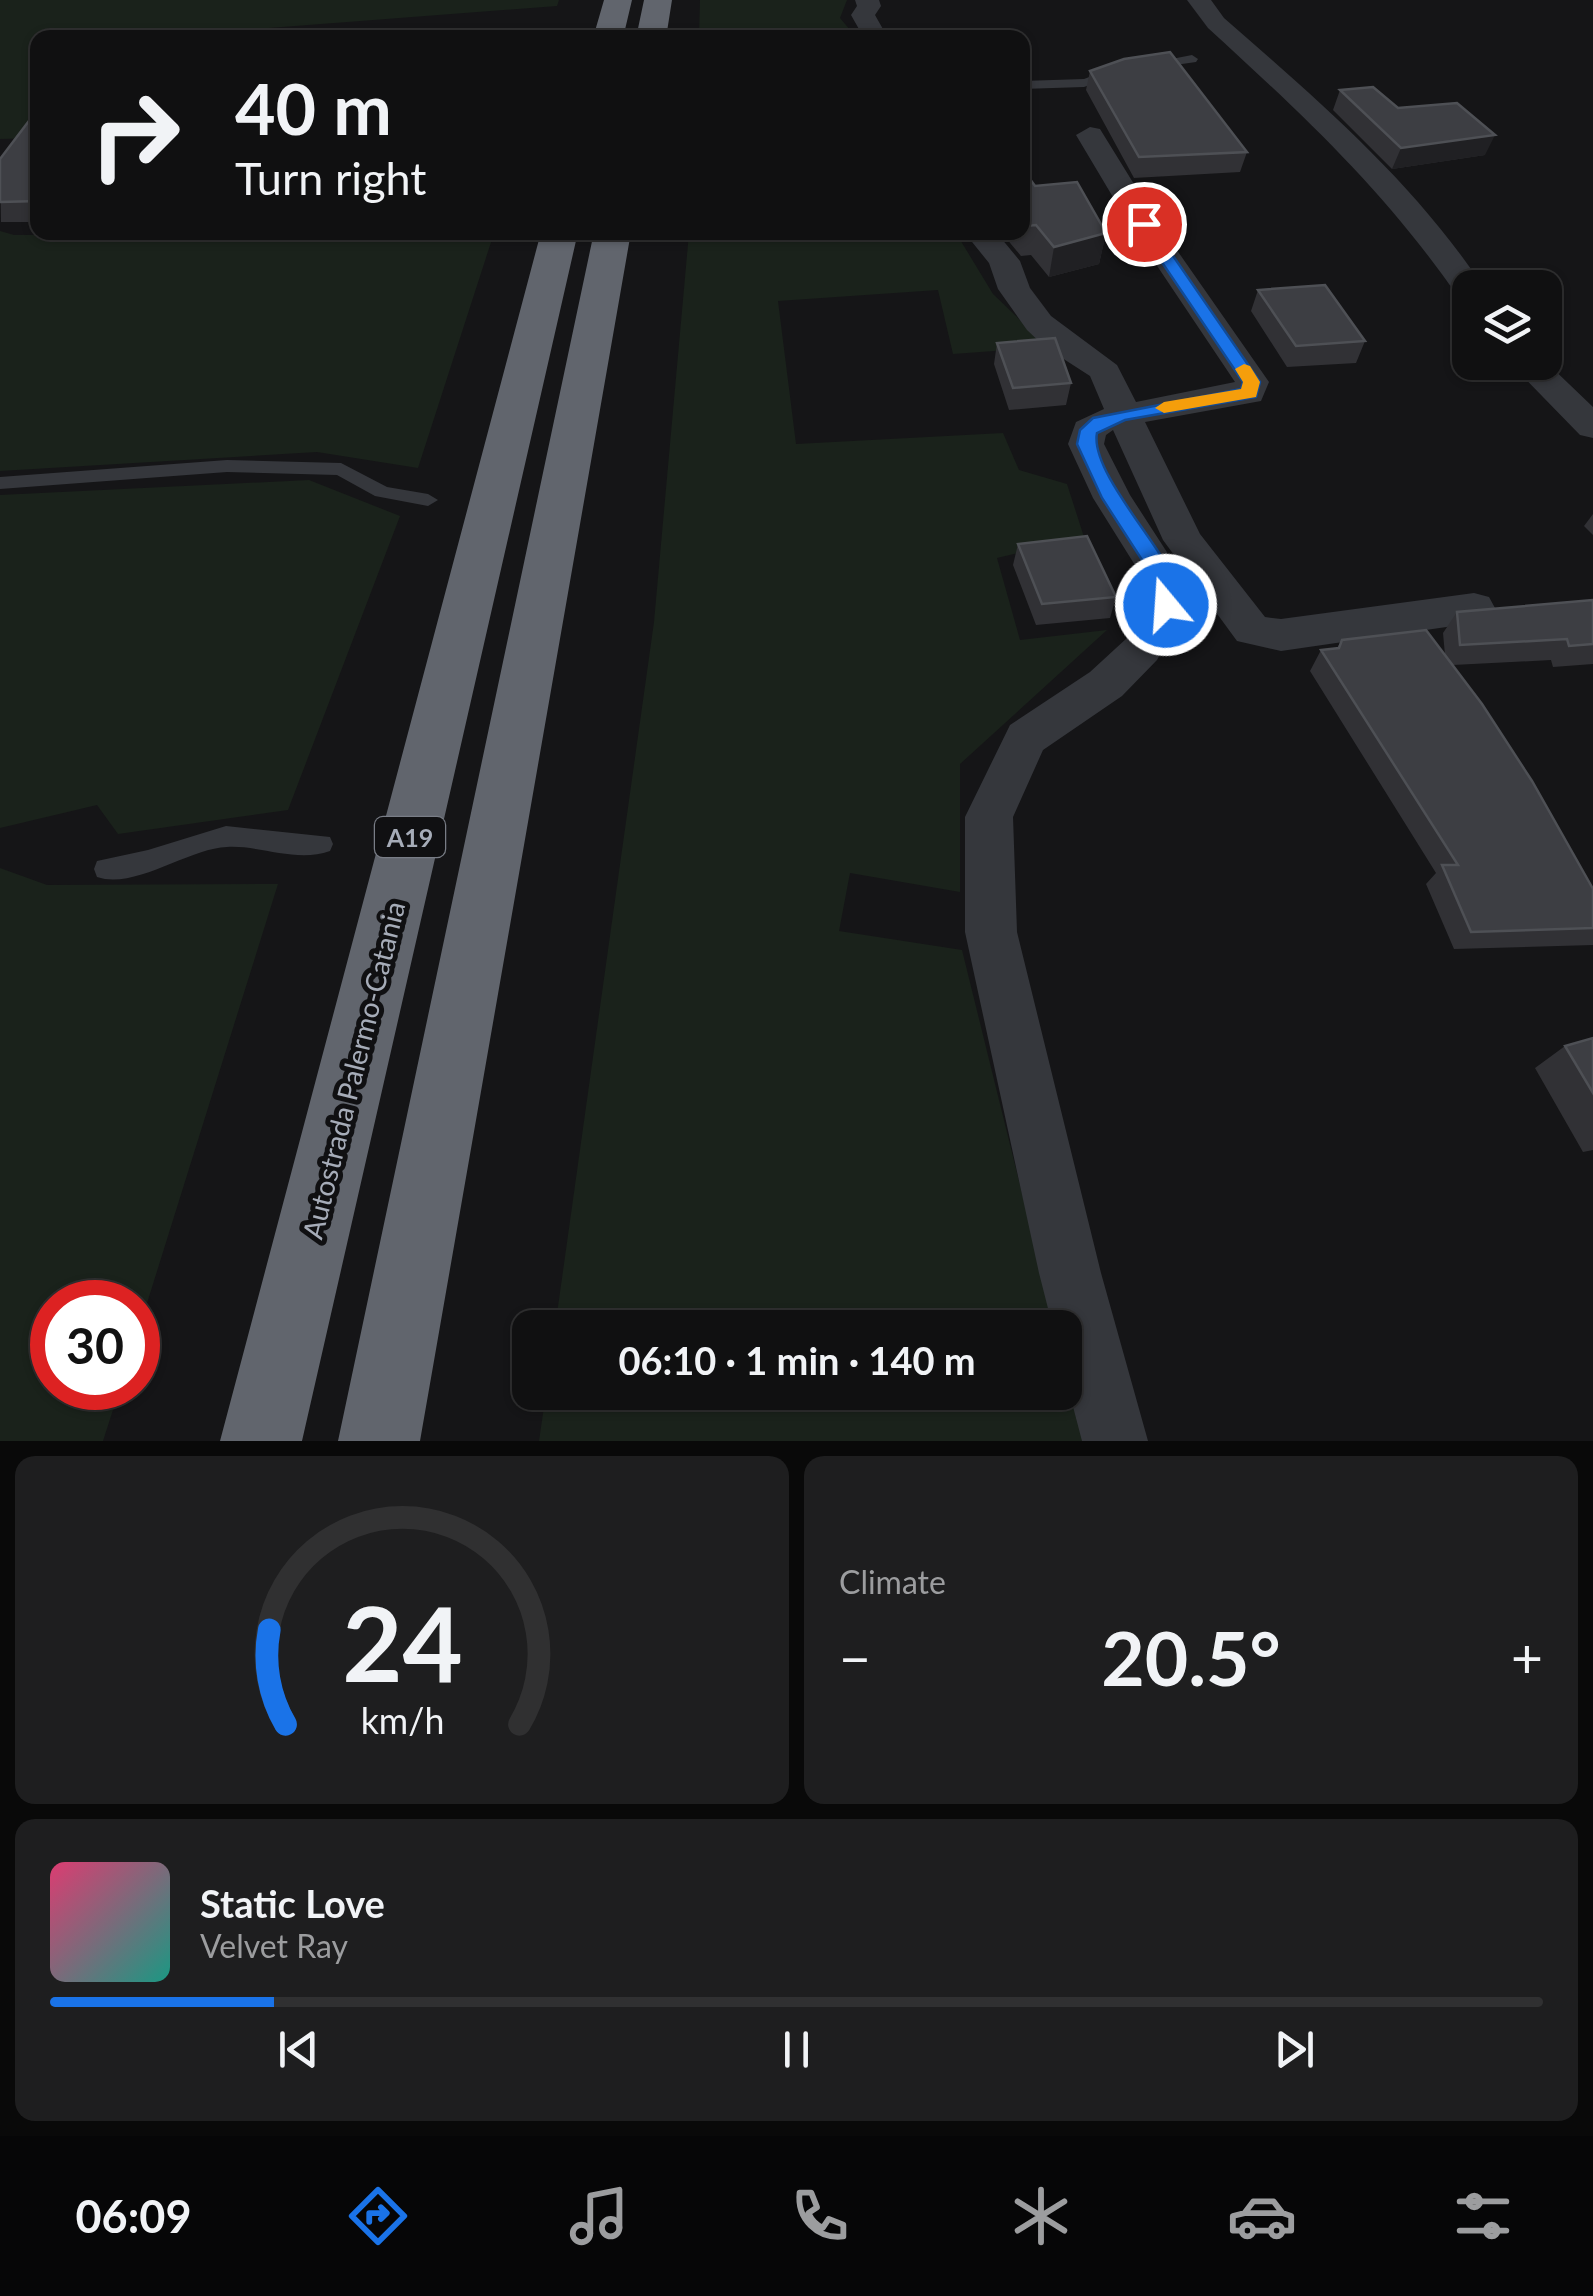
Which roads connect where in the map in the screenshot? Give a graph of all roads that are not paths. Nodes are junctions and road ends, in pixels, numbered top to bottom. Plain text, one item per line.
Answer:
1 (618, 0) edge
2 (658, 0) edge
3 (867, 0) edge
4 (1199, 0) edge
5 (610, 30) edge
6 (652, 30) edge
7 (871, 30) edge
8 (1192, 59) dead end
9 (1030, 85) edge
10 (1090, 135) dead end
11 (558, 240) edge
12 (611, 240) edge
13 (986, 240) edge
14 (1458, 270) edge
15 (1545, 380) edge
16 (1124, 415) junction
17 (1593, 427) edge
18 (0, 483) edge
19 (428, 500) dead end
20 (1474, 608) edge
21 (321, 844) dead end
22 (106, 869) dead end
23 (261, 1441) edge
24 (379, 1441) edge
25 (1115, 1441) edge

1 - 5 highway
2 - 6 highway
3 - 7 street
4 - 14 street
8 - 9 lane
10 - 16 street
11 - 23 highway, Autostrada Palermo-Catania / A19
12 - 24 highway
13 - 16 street
15 - 17 street
16 - 20 street
16 - 25 street
18 - 19 lane
21 - 22 lane

